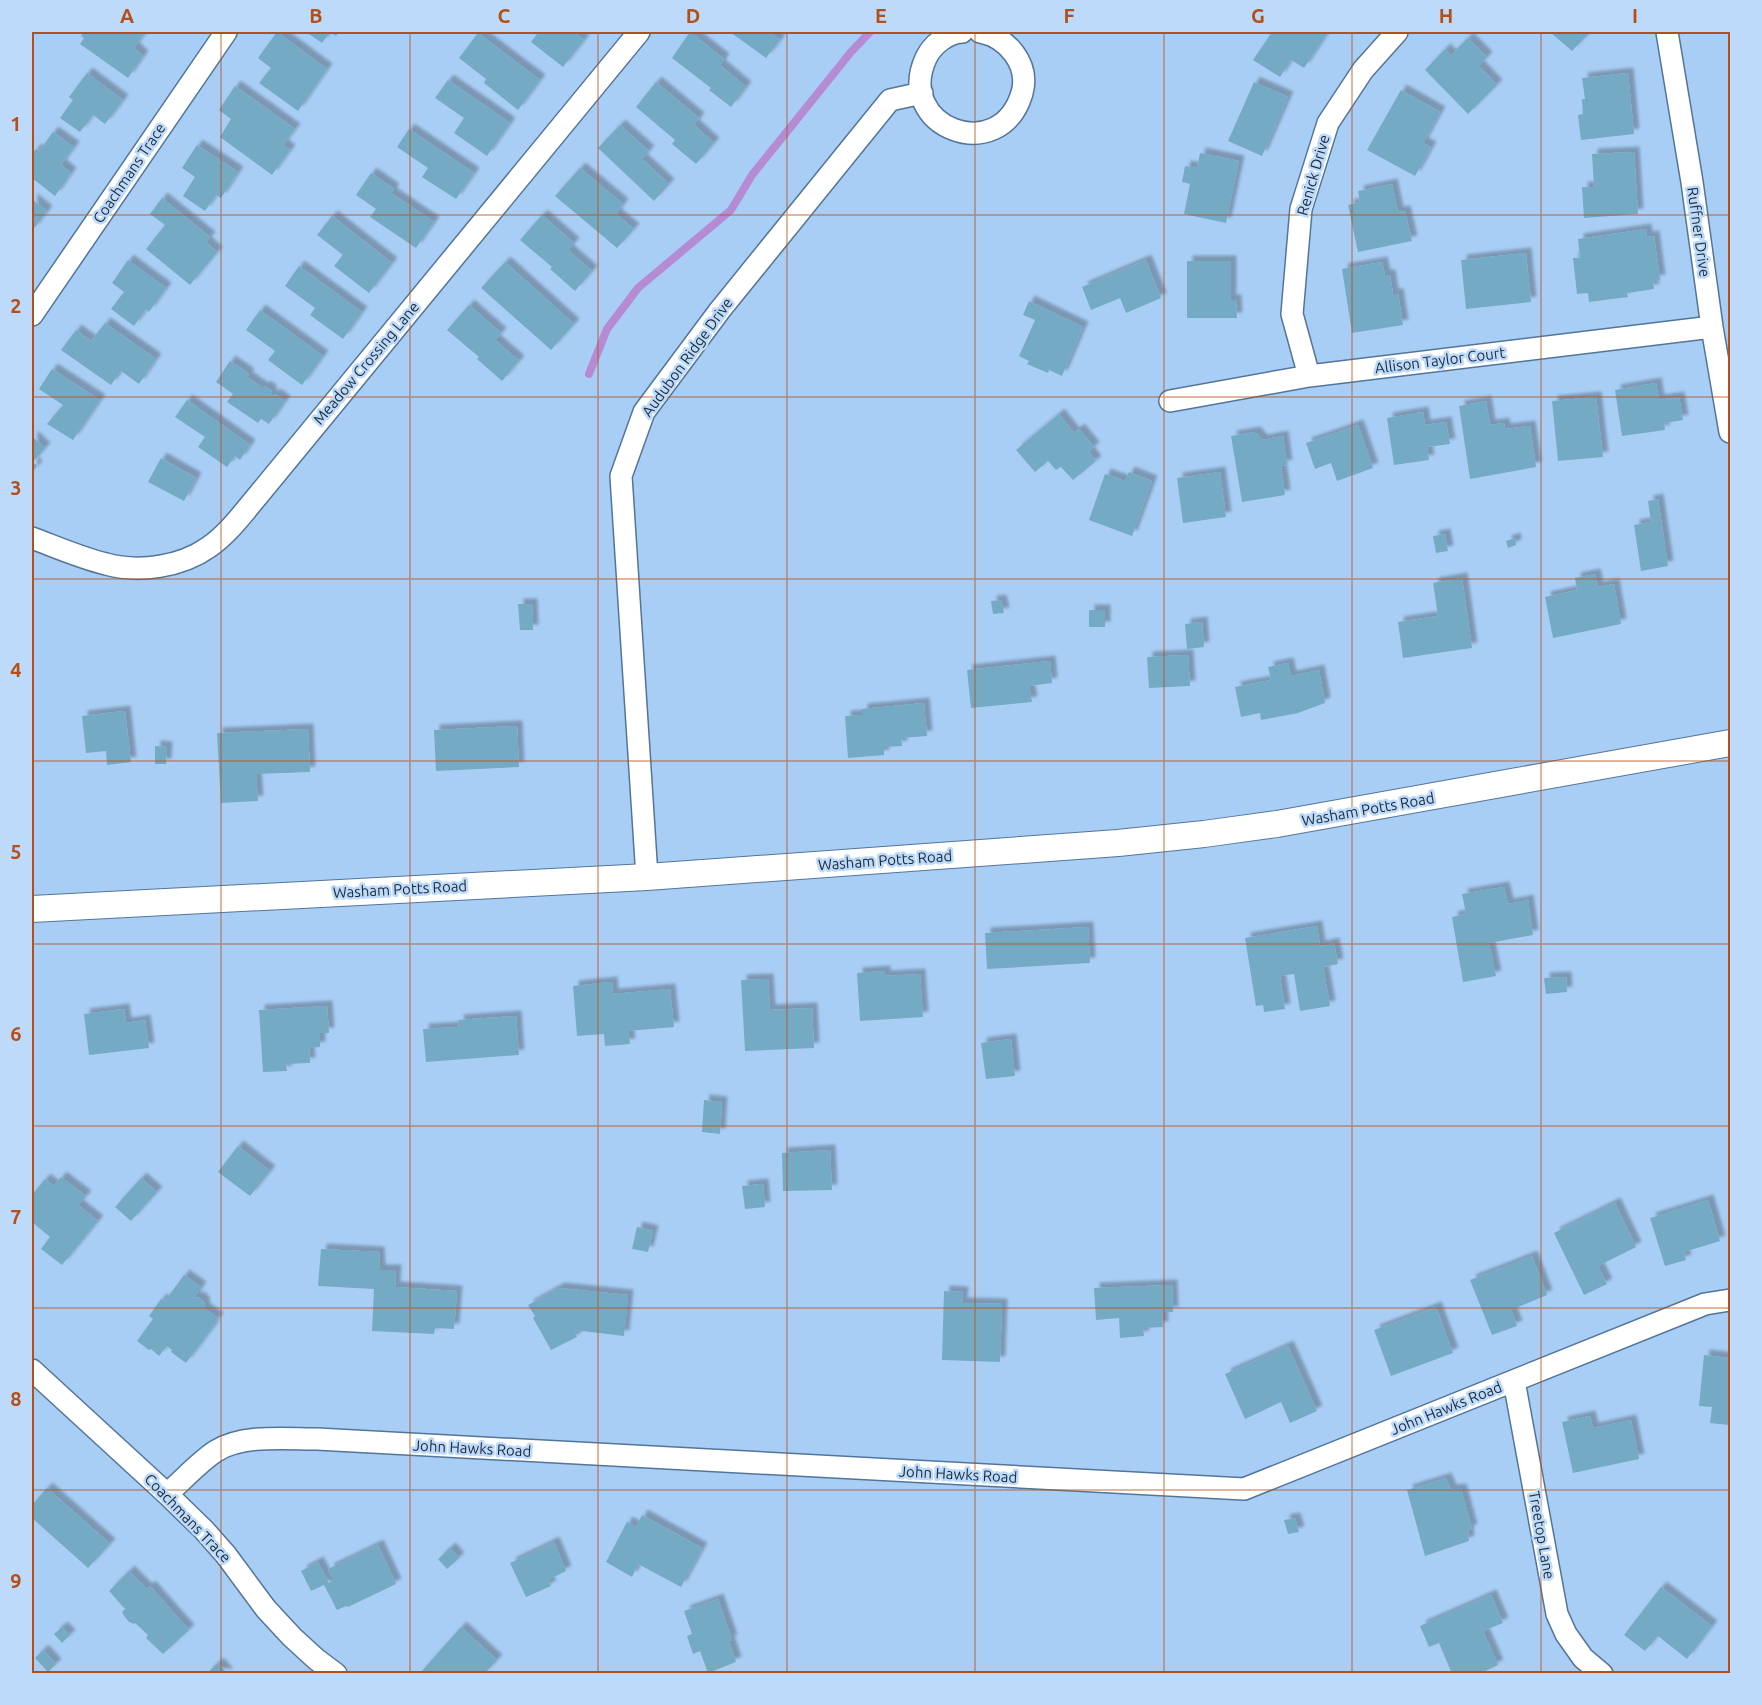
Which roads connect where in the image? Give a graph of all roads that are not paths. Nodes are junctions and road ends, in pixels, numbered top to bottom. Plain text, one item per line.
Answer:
1 (226, 32) edge
2 (639, 32) edge
3 (962, 32) edge
4 (980, 32) edge
5 (1397, 32) edge
6 (1667, 32) edge
7 (922, 93) junction
8 (32, 315) edge
9 (1712, 327) junction
10 (1309, 376) junction
11 (1170, 401) dead end
12 (1731, 432) edge
13 (32, 538) edge
14 (1731, 743) edge
15 (647, 877) junction
16 (32, 909) edge
17 (1731, 1300) edge
18 (32, 1370) edge
19 (1514, 1381) junction
20 (167, 1494) junction
21 (336, 1674) edge
22 (1602, 1674) edge

1 - 8 street, Coachmans Trace
2 - 13 street, Meadow Crossing Lane
3 - 7 street
4 - 7 street
5 - 10 street, Renick Drive
6 - 9 street, Ruffner Drive
7 - 15 street, Audubon Ridge Drive
9 - 10 street, Allison Taylor Court
9 - 12 street, Ruffner Drive
10 - 11 street, Allison Taylor Court
14 - 15 street, Washam Potts Road
15 - 16 street, Washam Potts Road
17 - 19 street, John Hawks Road
18 - 20 street, Coachmans Trace
19 - 20 street, John Hawks Road
19 - 22 street, Treetop Lane
20 - 21 street, Coachmans Trace

